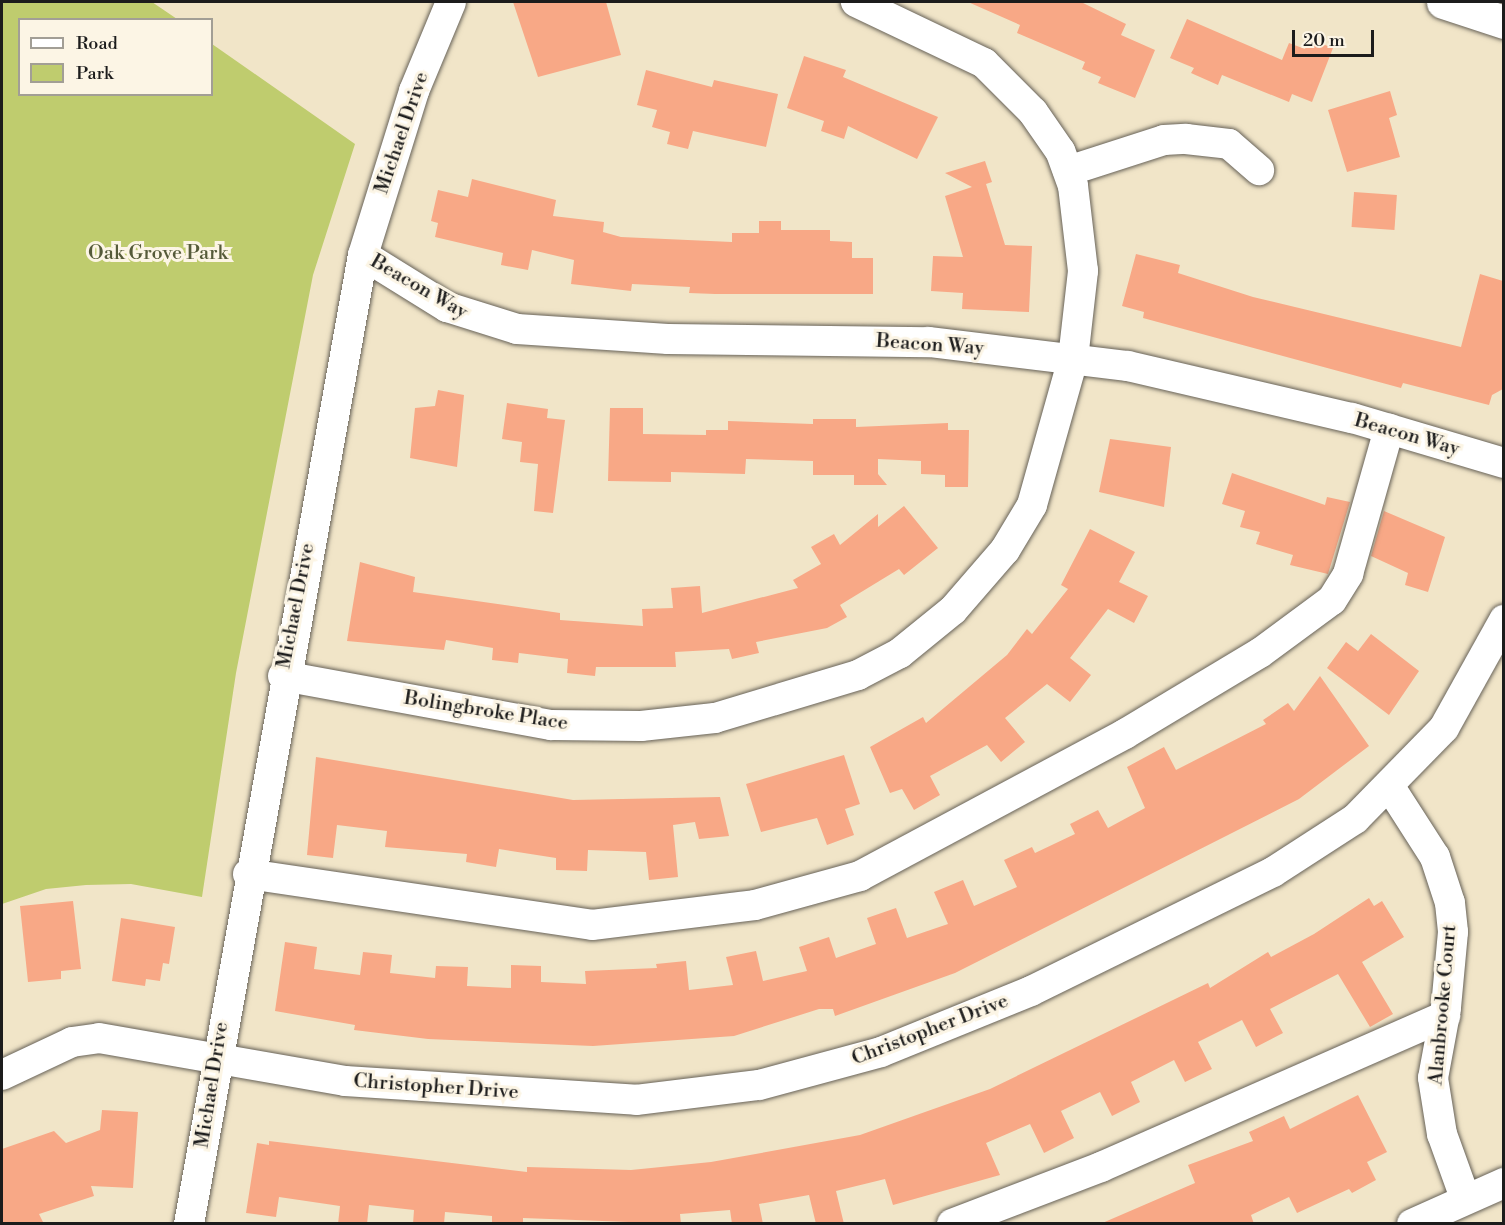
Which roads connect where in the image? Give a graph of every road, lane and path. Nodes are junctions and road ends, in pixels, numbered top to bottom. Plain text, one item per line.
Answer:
1 (451, 2) edge
2 (856, 2) edge
3 (1443, 2) edge
4 (1503, 21) edge
5 (1259, 170) dead end
6 (1068, 171) junction
7 (363, 255) junction
8 (1073, 359) junction
9 (1389, 429) junction
10 (1503, 463) edge
11 (1503, 620) edge
12 (283, 676) junction
13 (1390, 787) junction
14 (248, 874) junction
15 (1444, 1016) junction
16 (215, 1063) junction
17 (2, 1075) edge
18 (1503, 1183) edge
19 (1465, 1198) junction
20 (189, 1224) edge
21 (952, 1224) edge
22 (1412, 1224) edge

1 - 7 street, Michael Drive
2 - 6 street, Bolingbroke Place
3 - 4 main road
5 - 6 street
6 - 8 street, Bolingbroke Place
7 - 8 street, Beacon Way
7 - 12 street, Michael Drive
8 - 9 street, Beacon Way
8 - 12 street, Bolingbroke Place
9 - 10 street, Beacon Way
9 - 14 street
11 - 13 street, Christopher Drive
12 - 14 street, Michael Drive
13 - 15 street, Alanbrooke Court
13 - 16 street, Christopher Drive
14 - 16 street, Michael Drive
15 - 19 street, Alanbrooke Court
15 - 21 street
16 - 17 street, Christopher Drive
16 - 20 street, Michael Drive
18 - 19 street
19 - 22 street

